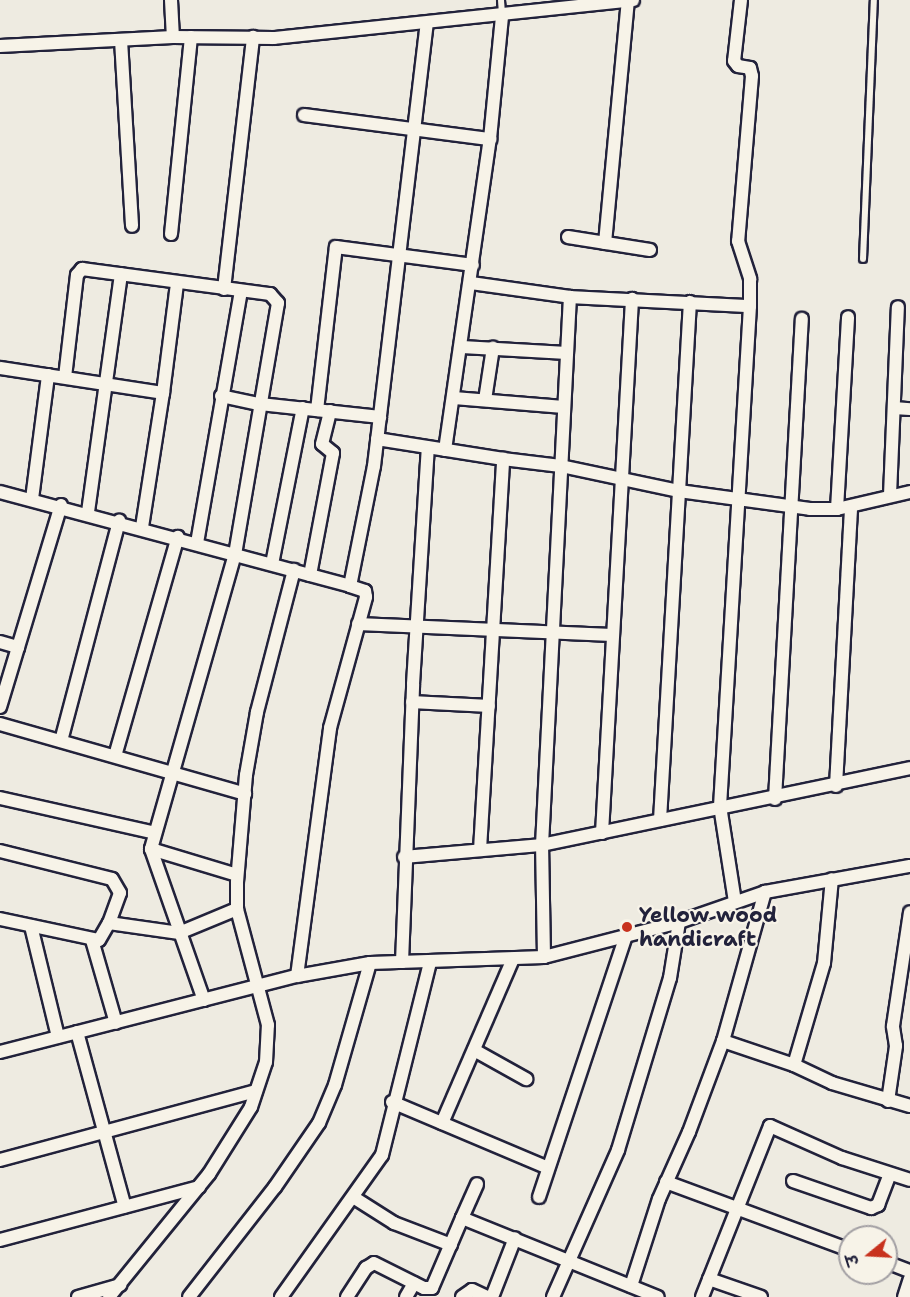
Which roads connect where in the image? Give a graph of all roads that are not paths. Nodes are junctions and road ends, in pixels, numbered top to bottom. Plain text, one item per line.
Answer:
1 (171, 0) edge
2 (501, 0) edge
3 (633, 0) edge
4 (741, 0) edge
5 (874, 0) edge
6 (628, 1) edge
7 (575, 4) edge
8 (502, 16) junction
9 (427, 24) junction
10 (173, 37) junction
11 (190, 37) junction
12 (253, 37) junction
13 (121, 40) junction
14 (0, 41) edge
15 (0, 46) edge
16 (304, 116) dead end
17 (414, 130) junction
18 (490, 139) junction
19 (132, 226) dead end
20 (171, 234) dead end
21 (568, 237) dead end
22 (605, 243) junction
23 (650, 250) dead end
24 (397, 256) junction
25 (863, 260) dead end
26 (473, 265) junction
27 (121, 274) junction
28 (177, 283) junction
29 (471, 283) junction
30 (224, 289) junction
31 (241, 291) junction
32 (570, 297) junction
33 (632, 299) junction
34 (690, 302) junction
35 (750, 306) junction
36 (898, 308) dead end
37 (848, 317) dead end
38 (802, 319) dead end
39 (462, 347) junction
40 (493, 348) junction
41 (567, 353) junction
42 (0, 368) edge
43 (48, 375) junction
44 (65, 377) junction
45 (107, 384) junction
46 (163, 393) junction
47 (220, 396) junction
48 (454, 398) junction
49 (485, 400) junction
50 (260, 404) junction
51 (564, 407) junction
52 (303, 408) junction
53 (894, 408) junction
54 (910, 409) edge
55 (316, 410) junction
56 (330, 411) junction
57 (380, 417) junction
58 (377, 439) junction
59 (428, 447) junction
60 (445, 450) junction
61 (503, 459) junction
62 (561, 466) junction
63 (620, 480) junction
64 (679, 491) junction
65 (910, 492) edge
66 (0, 493) edge
67 (890, 495) junction
68 (736, 498) junction
69 (32, 499) junction
70 (61, 505) junction
71 (791, 505) junction
72 (851, 507) junction
73 (837, 509) junction
74 (88, 512) junction
75 (119, 521) junction
76 (142, 527) junction
77 (178, 537) junction
78 (197, 543) junction
79 (235, 554) junction
80 (272, 564) junction
81 (294, 570) junction
82 (310, 575) junction
83 (350, 586) junction
84 (358, 624) junction
85 (417, 626) junction
86 (494, 632) junction
87 (553, 635) junction
88 (612, 635) junction
89 (0, 642) edge
90 (18, 647) junction
91 (412, 702) junction
92 (489, 706) junction
93 (0, 707) edge
94 (0, 724) edge
95 (61, 741) junction
96 (115, 756) junction
97 (910, 760) edge
98 (910, 769) edge
99 (171, 772) junction
100 (836, 786) junction
101 (244, 794) junction
102 (0, 798) edge
103 (776, 799) junction
104 (720, 806) junction
105 (660, 820) junction
106 (155, 833) junction
107 (602, 833) junction
108 (542, 845) junction
109 (151, 849) junction
110 (480, 850) junction
111 (0, 851) edge
112 (404, 857) junction
113 (910, 866) edge
114 (237, 875) junction
115 (832, 879) junction
116 (765, 892) junction
117 (735, 902) junction
118 (237, 909) junction
119 (910, 912) edge
120 (0, 919) edge
121 (679, 922) junction
122 (110, 923) junction
123 (31, 926) junction
124 (178, 933) junction
125 (626, 936) junction
126 (92, 940) junction
127 (544, 957) junction
128 (513, 959) junction
129 (402, 962) junction
130 (430, 962) junction
131 (370, 963) junction
132 (297, 976) junction
133 (259, 986) junction
134 (204, 1000) junction
135 (116, 1023) junction
136 (77, 1032) junction
137 (58, 1037) junction
138 (723, 1041) junction
139 (0, 1050) edge
140 (474, 1050) junction
141 (794, 1065) junction
142 (526, 1079) dead end
143 (256, 1091) junction
144 (888, 1101) junction
145 (392, 1102) junction
146 (910, 1106) edge
147 (442, 1123) junction
148 (105, 1132) junction
149 (0, 1160) edge
150 (548, 1168) junction
151 (890, 1174) junction
152 (910, 1180) edge
153 (794, 1181) dead end
154 (666, 1182) junction
155 (477, 1184) dead end
156 (199, 1186) junction
157 (353, 1197) junction
158 (539, 1197) dead end
159 (125, 1207) junction
160 (735, 1208) junction
161 (462, 1218) junction
162 (515, 1238) junction
163 (0, 1240) edge
164 (451, 1245) junction
165 (838, 1246) edge
166 (568, 1259) junction
167 (709, 1279) junction
168 (910, 1279) edge
169 (414, 1283) junction
170 (120, 1285) junction
171 (631, 1286) junction
172 (78, 1297) edge
173 (109, 1297) edge
174 (189, 1297) edge
175 (280, 1297) edge
176 (347, 1297) edge
177 (406, 1297) edge
178 (462, 1297) edge
179 (487, 1297) edge
180 (492, 1297) edge
181 (553, 1297) edge
182 (658, 1297) edge
183 (702, 1297) edge
184 (761, 1297) edge
185 (904, 1297) edge

1 - 10 street
2 - 8 lane
3 - 6 street
4 - 35 street
5 - 25 lane
6 - 7 street
6 - 22 street
7 - 8 street
8 - 9 street
8 - 18 street
9 - 12 street
9 - 17 street
10 - 11 street
10 - 13 street
11 - 12 street
11 - 20 street
12 - 30 street
13 - 15 street
13 - 19 street
14 - 15 street
16 - 17 street
17 - 18 street
17 - 24 street
18 - 26 street
21 - 22 street
22 - 23 street
24 - 26 street
24 - 55 street
24 - 57 street
26 - 29 street
27 - 28 street
27 - 44 street
27 - 45 street
28 - 30 street
28 - 46 street
29 - 32 street
29 - 39 street
30 - 31 street
31 - 47 street
31 - 50 street
32 - 33 street
32 - 41 street
33 - 34 street
33 - 63 street
34 - 35 street
34 - 64 street
35 - 68 street
36 - 53 street
37 - 73 street
38 - 71 street
39 - 40 street
39 - 48 street
40 - 41 street
40 - 49 street
41 - 51 street
42 - 43 street
43 - 44 street
43 - 69 street
44 - 45 street
45 - 46 street
45 - 74 street
46 - 76 street
47 - 50 street
47 - 78 street
48 - 49 street
48 - 60 street
49 - 51 street
50 - 52 street
50 - 79 street
51 - 62 street
52 - 55 street
52 - 80 street
53 - 54 street
53 - 67 street
55 - 56 street
56 - 57 street
56 - 82 street
57 - 58 street
58 - 59 street
58 - 83 street
59 - 60 street
59 - 85 street
60 - 61 street
61 - 62 street
61 - 86 street
62 - 63 street
62 - 87 street
63 - 64 street
63 - 88 street
64 - 68 street
64 - 105 street
65 - 67 street
66 - 69 street
67 - 72 street
68 - 71 street
68 - 104 street
69 - 70 street
70 - 74 street
70 - 90 street
71 - 73 street
71 - 103 street
72 - 73 street
72 - 100 street
74 - 75 street
75 - 76 street
75 - 95 street
76 - 77 street
77 - 78 street
77 - 96 street
78 - 79 street
79 - 80 street
79 - 99 street
80 - 81 street
81 - 82 street
81 - 101 street
82 - 83 street
83 - 84 street
84 - 85 street
84 - 132 street
85 - 86 street
85 - 91 street
86 - 87 street
86 - 92 street
87 - 88 street
87 - 108 street
88 - 107 street
89 - 90 street
90 - 93 street
91 - 92 street
91 - 112 street
92 - 110 street
94 - 95 street
95 - 96 street
96 - 99 street
97 - 98 street
98 - 100 street
99 - 101 street
99 - 106 street
100 - 103 street
101 - 114 street
102 - 106 street
103 - 104 street
104 - 105 street
104 - 117 street
105 - 107 street
106 - 109 street
107 - 108 street
108 - 110 street
108 - 127 street
109 - 114 street
109 - 124 street
110 - 112 street
111 - 122 street
112 - 129 street
113 - 115 street
114 - 118 street
115 - 116 street
115 - 141 street
116 - 117 street
116 - 138 street
117 - 121 street
118 - 124 street
118 - 133 street
119 - 144 street
120 - 123 street
121 - 125 street
121 - 166 street
122 - 124 street
122 - 126 street
123 - 126 street
123 - 137 street
124 - 134 street
125 - 127 street
125 - 150 street
126 - 135 street
127 - 128 street
128 - 130 street
128 - 140 street
129 - 130 street
129 - 131 street
130 - 145 street
131 - 132 street
131 - 174 street
132 - 133 street
133 - 134 street
133 - 143 street
134 - 135 street
135 - 136 street
136 - 137 street
136 - 148 street
137 - 139 street
138 - 141 street
138 - 154 street
140 - 142 street
140 - 147 street
141 - 144 street
143 - 148 street
143 - 156 street
144 - 146 street
145 - 147 street
145 - 157 street
147 - 150 street
148 - 149 street
148 - 159 street
150 - 158 street
151 - 152 street
151 - 153 street
151 - 160 street
154 - 160 street
154 - 171 street
155 - 161 street
156 - 159 street
156 - 170 street
157 - 164 street
157 - 175 street
159 - 163 street
160 - 165 street
160 - 167 street
161 - 162 street
161 - 164 street
162 - 166 street
162 - 180 street
164 - 169 street
166 - 171 street
166 - 181 street
167 - 183 street
167 - 184 street
168 - 185 street
169 - 176 street
169 - 177 street
170 - 172 street
170 - 173 street
171 - 182 street
178 - 179 street

